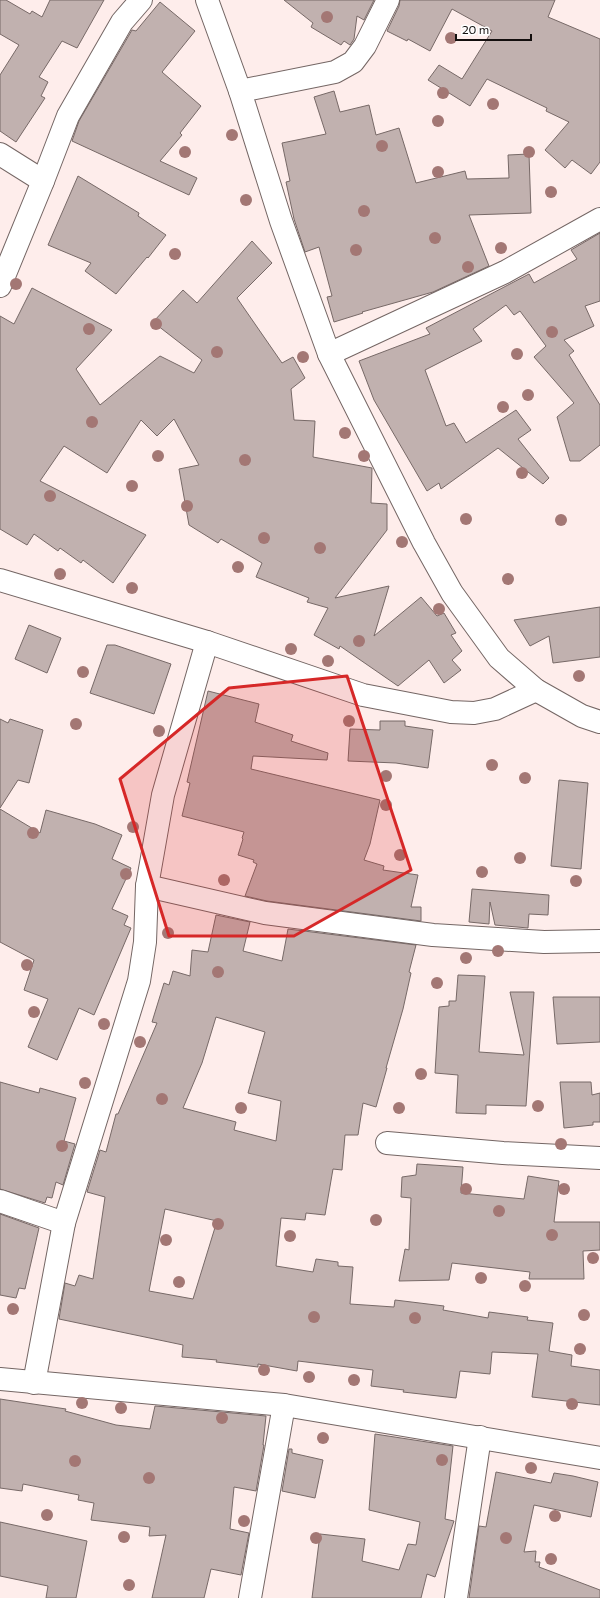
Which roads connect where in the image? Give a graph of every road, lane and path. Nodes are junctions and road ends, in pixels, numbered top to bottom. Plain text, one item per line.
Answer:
1 (141, 0) edge
2 (207, 0) edge
3 (388, 0) edge
4 (240, 90) junction
5 (0, 154) edge
6 (43, 181) junction
7 (600, 219) edge
8 (0, 286) edge
9 (329, 354) junction
10 (0, 580) edge
11 (207, 642) junction
12 (536, 690) junction
13 (600, 722) edge
14 (147, 886) junction
15 (600, 942) edge
16 (387, 1143) dead end
17 (600, 1158) edge
18 (0, 1201) edge
19 (64, 1223) junction
20 (0, 1379) edge
21 (34, 1383) junction
22 (284, 1405) junction
23 (480, 1437) junction
24 (600, 1458) edge
25 (250, 1598) edge
26 (456, 1598) edge

1 - 6 street
2 - 4 street
3 - 4 street
4 - 9 street
5 - 6 street
6 - 8 street
7 - 9 street
9 - 12 street
10 - 11 street
11 - 12 street
11 - 14 street
12 - 13 street
14 - 15 street
14 - 19 street
16 - 17 street
18 - 19 street
19 - 21 street
20 - 21 street
21 - 22 street
22 - 23 street
22 - 25 street
23 - 24 street
23 - 26 street

